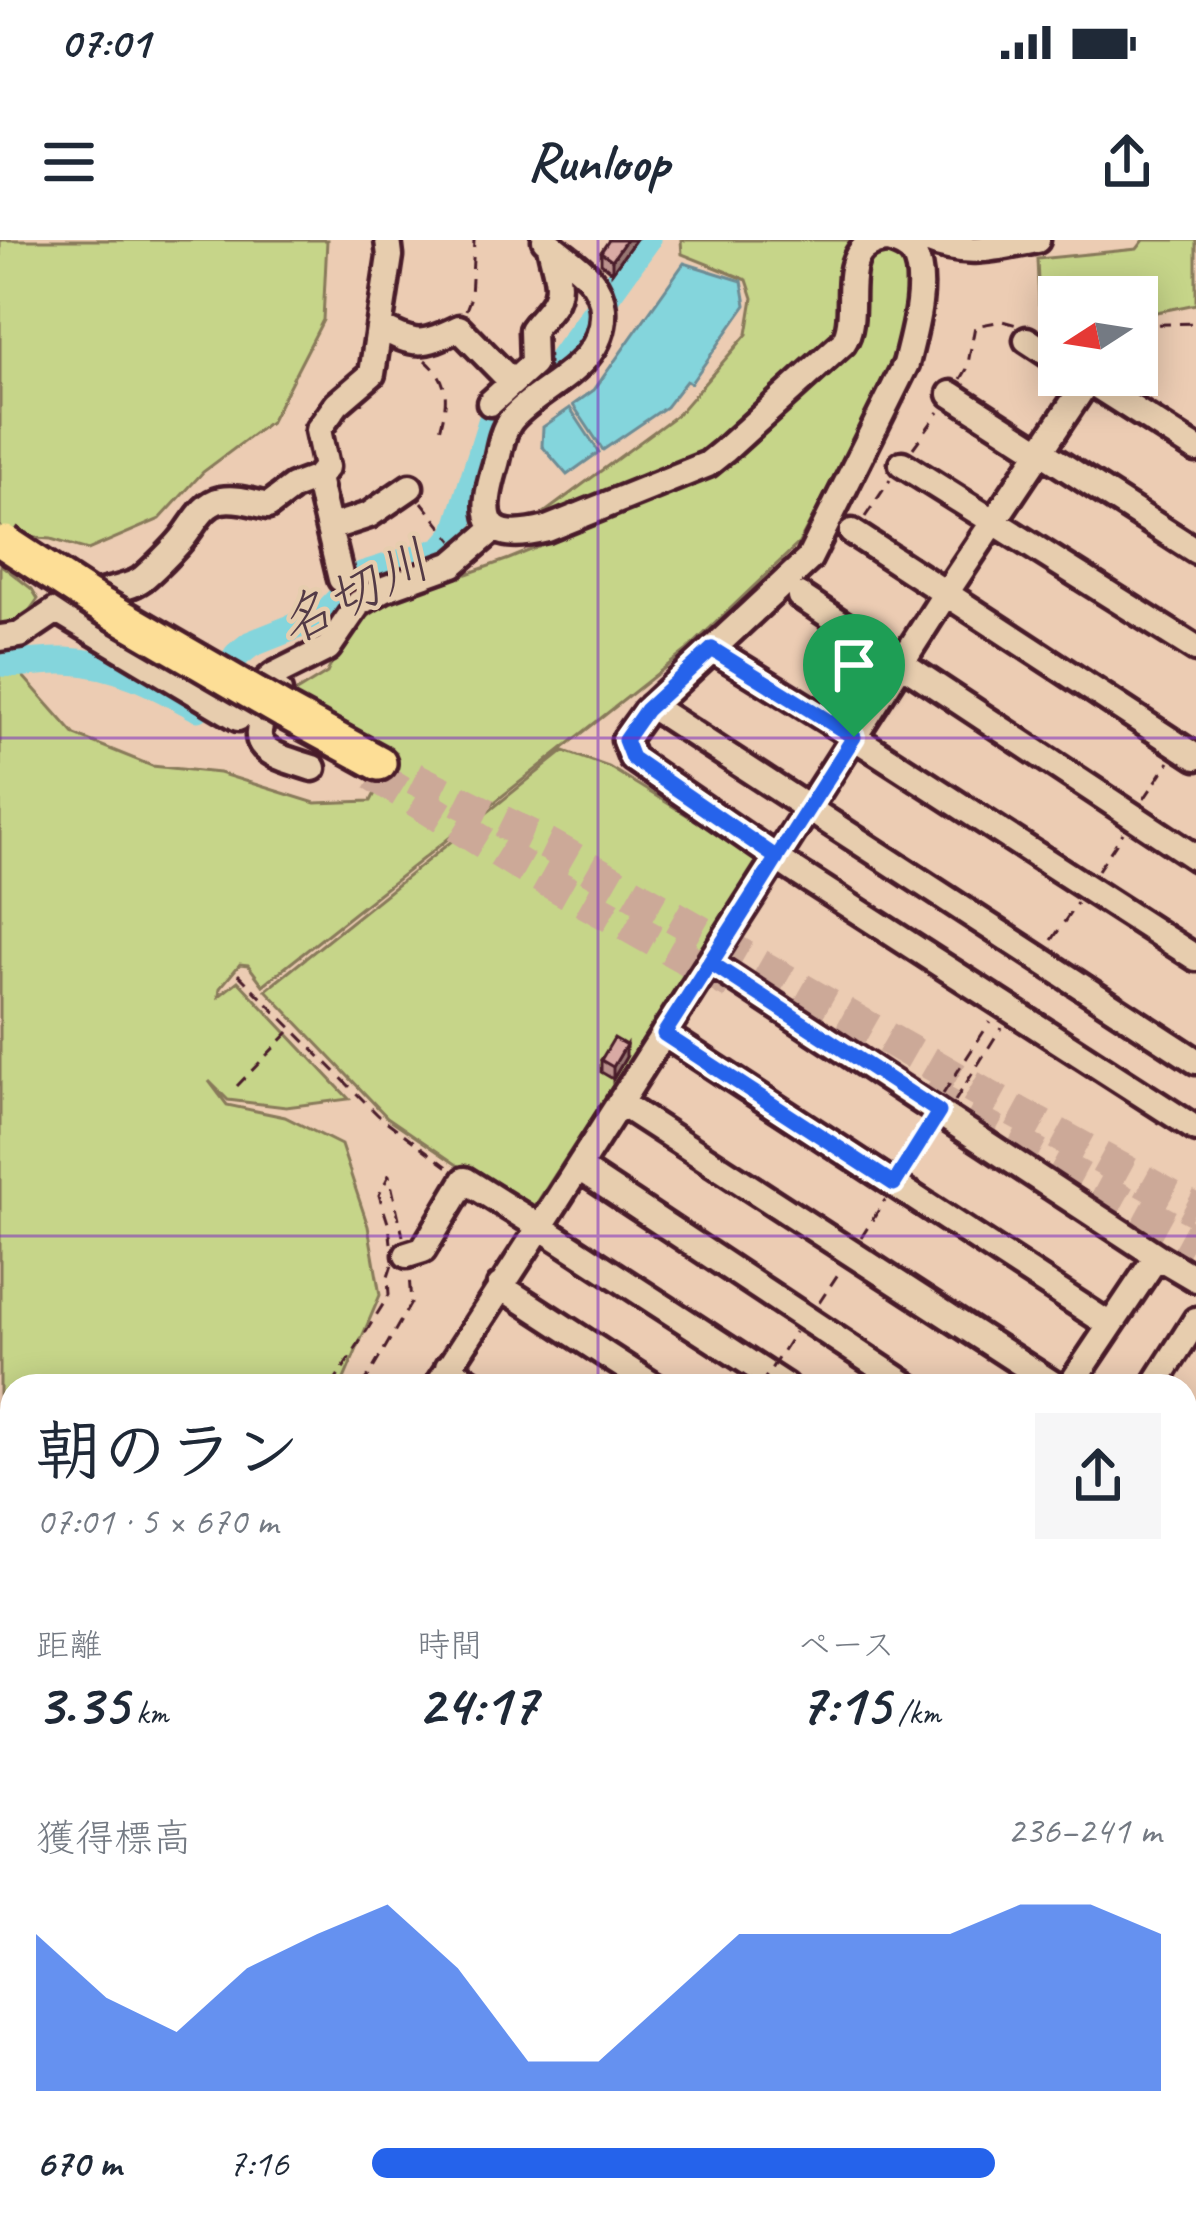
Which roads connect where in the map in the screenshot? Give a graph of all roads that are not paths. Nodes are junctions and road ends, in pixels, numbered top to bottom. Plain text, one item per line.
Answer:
1 (388, 240) edge
2 (1037, 240) edge
3 (902, 241) edge
4 (547, 243) edge
5 (380, 326) junction
6 (1027, 340) dead end
7 (1038, 347) edge
8 (505, 375) dead end
9 (951, 394) dead end
10 (1073, 396) edge
11 (1112, 396) edge
12 (490, 404) dead end
13 (1196, 449) edge
14 (1040, 452) junction
15 (902, 464) dead end
16 (317, 478) junction
17 (410, 487) road end
18 (994, 522) junction
19 (328, 528) junction
20 (494, 528) junction
21 (852, 532) dead end
22 (3, 549) edge
23 (1196, 551) edge
24 (341, 579) dead end
25 (946, 593) junction
26 (800, 596) dead end
27 (57, 610) junction
28 (0, 638) edge
29 (328, 648) junction
30 (712, 649) junction
31 (1196, 649) edge
32 (900, 665) junction
33 (651, 706) junction
34 (854, 737) junction
35 (1188, 752) edge
36 (313, 768) dead end
37 (376, 768) tunnel mouth
38 (808, 809) junction
39 (1196, 857) edge
40 (777, 858) junction
41 (1196, 958) edge
42 (711, 963) junction
43 (664, 1034) junction
44 (1196, 1061) edge
45 (620, 1103) junction
46 (1196, 1129) edge
47 (579, 1168) junction
48 (540, 1227) junction
49 (397, 1254) road end
50 (1157, 1256) junction
51 (1196, 1279) edge
52 (500, 1286) junction
53 (1196, 1320) edge
54 (1110, 1325) junction
55 (444, 1374) edge
56 (636, 1374) edge
57 (767, 1374) edge
58 (887, 1374) edge
59 (1038, 1374) edge
60 (1078, 1374) edge
61 (1162, 1374) edge

1 - 5 street
2 - 3 street
3 - 20 street
3 - 30 street
4 - 12 street
4 - 20 street
5 - 8 street
5 - 16 street
6 - 7 street
9 - 14 street
10 - 14 street
11 - 13 street
14 - 18 street
14 - 23 street
15 - 18 street
16 - 19 street
16 - 27 street
17 - 19 street
18 - 25 street
18 - 31 street
19 - 24 street
20 - 29 street
21 - 25 street
22 - 37 highway, bridge
25 - 32 street
25 - 35 street
26 - 32 street
27 - 28 street
27 - 29 street
29 - 36 street
30 - 33 street
30 - 34 street
32 - 34 street
32 - 39 street
33 - 38 street
33 - 40 street
34 - 38 street
34 - 41 street
38 - 40 street
38 - 44 street
40 - 42 street
40 - 46 street
42 - 43 street
42 - 50 street
43 - 45 street
43 - 54 street
45 - 47 street
45 - 59 street
47 - 48 street
47 - 58 street
48 - 49 street
48 - 52 street
48 - 57 street
50 - 51 street
50 - 54 street
52 - 55 street
52 - 56 street
53 - 61 street
54 - 60 street

